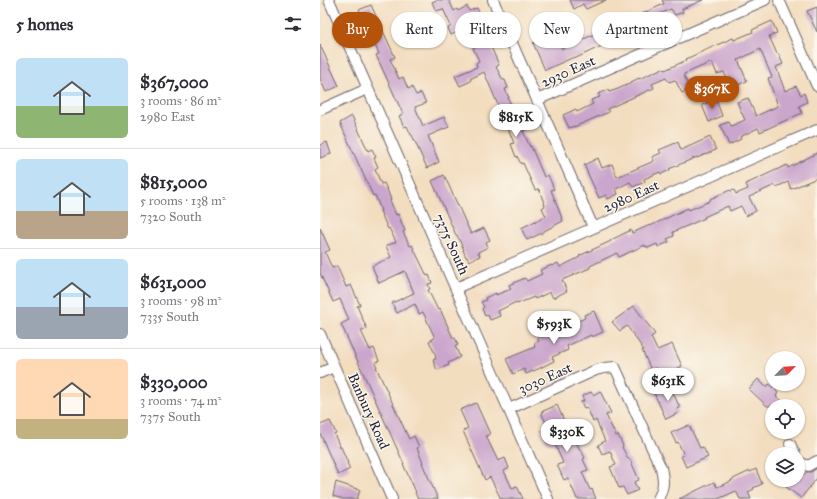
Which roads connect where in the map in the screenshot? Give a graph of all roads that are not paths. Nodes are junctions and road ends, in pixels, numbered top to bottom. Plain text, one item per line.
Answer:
1 (329, 0) edge
2 (493, 0) edge
3 (765, 0) edge
4 (779, 0) edge
5 (817, 86) edge
6 (368, 89) junction
7 (537, 100) junction
8 (320, 110) edge
9 (817, 130) edge
10 (593, 227) junction
11 (456, 288) junction
12 (320, 334) edge
13 (334, 367) junction
14 (320, 373) edge
15 (509, 410) junction
16 (790, 444) dead end
17 (792, 447) edge
18 (817, 461) edge
19 (805, 465) edge
20 (660, 495) edge
21 (392, 499) edge
22 (548, 499) edge

1 - 6 street, 7375 South
2 - 7 street
3 - 7 street, 2930 East
4 - 5 street
6 - 8 street
6 - 11 street, 7375 South
7 - 10 street
9 - 10 street, 2980 East
10 - 11 street, 2980 East
11 - 15 street, 7375 South
12 - 13 street, Banbury Road
13 - 14 street
13 - 21 street, Banbury Road
15 - 20 street, 3030 East
15 - 22 street, 7375 South
16 - 17 street
18 - 19 street

